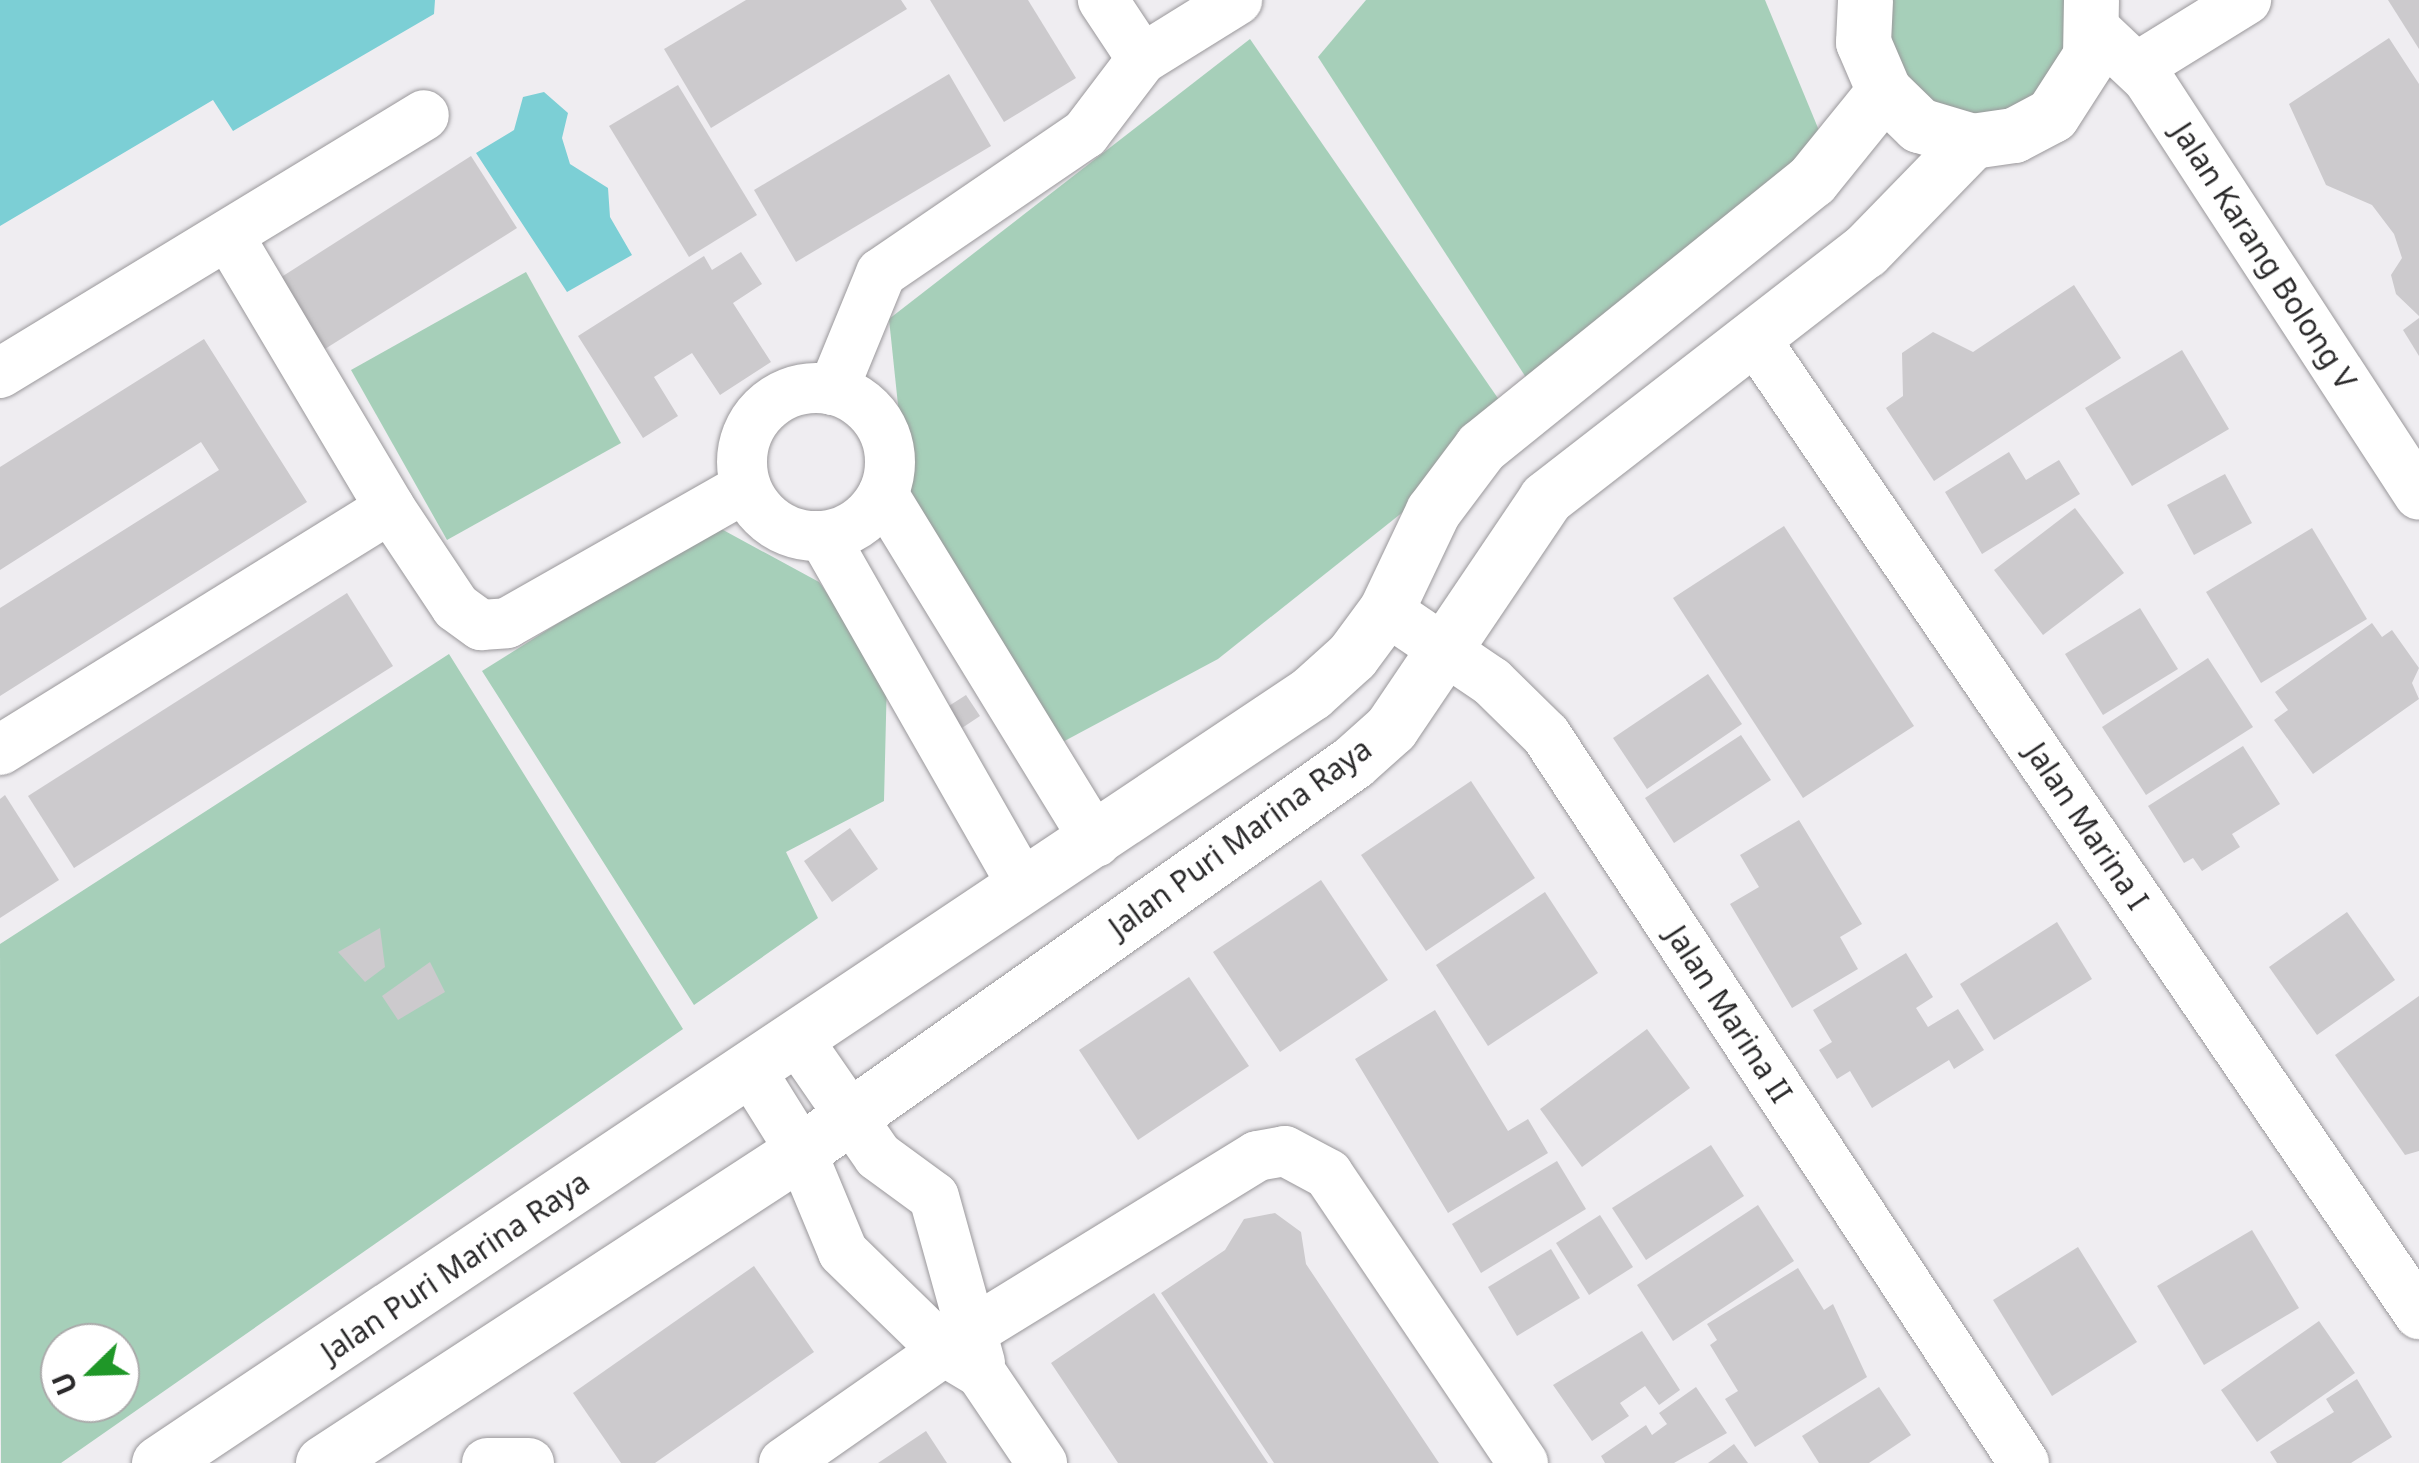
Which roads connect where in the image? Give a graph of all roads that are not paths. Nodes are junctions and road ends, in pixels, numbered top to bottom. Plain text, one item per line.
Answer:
1 (1103, 0) edge
2 (1236, 0) edge
3 (1864, 0) edge
4 (2246, 0) edge
5 (2093, 15) edge
6 (1142, 59) junction
7 (2138, 66) junction
8 (1884, 91) junction
9 (424, 115) dead end
10 (1972, 140) junction
11 (228, 235) junction
12 (1755, 338) junction
13 (0, 374) edge
14 (833, 390) junction
15 (746, 488) junction
16 (883, 494) junction
17 (2419, 495) edge
18 (390, 508) junction
19 (824, 537) junction
20 (1386, 610) junction
21 (1444, 650) junction
22 (0, 750) edge
23 (1096, 842) junction
24 (1024, 887) junction
25 (796, 1039) junction
26 (751, 1071) junction
27 (847, 1118) junction
28 (801, 1151) junction
29 (2419, 1314) edge
30 (968, 1352) junction
31 (160, 1463) edge
32 (324, 1463) edge
33 (487, 1463) edge
34 (529, 1463) edge
35 (784, 1463) edge
36 (1042, 1463) edge
37 (1522, 1463) edge
38 (2024, 1463) edge

1 - 6 street
2 - 6 street
3 - 8 street
4 - 7 street
5 - 7 street, Jalan Karang Bolong V
5 - 10 street
6 - 14 street
7 - 17 street, Jalan Karang Bolong V
8 - 10 street
8 - 20 street, Jalan Puri Marina Raya
9 - 11 street
10 - 12 street, Jalan Puri Marina Raya
11 - 13 street
11 - 18 street
12 - 21 street, Jalan Puri Marina Raya
12 - 29 street, Jalan Marina I
14 - 15 street
14 - 16 street
15 - 18 street
15 - 19 street
16 - 19 street
16 - 23 street
18 - 22 street
19 - 24 street
20 - 21 street, Jalan Marina II
20 - 23 street, Jalan Puri Marina Raya
21 - 27 street, Jalan Puri Marina Raya
21 - 38 street, Jalan Marina II
23 - 24 street, Jalan Puri Marina Raya
24 - 25 street, Jalan Puri Marina Raya
25 - 26 street, Jalan Puri Marina Raya
25 - 27 street
26 - 28 street
26 - 31 street, Jalan Puri Marina Raya
27 - 28 street, Jalan Puri Marina Raya
27 - 30 street
28 - 30 street
28 - 32 street, Jalan Puri Marina Raya
30 - 35 street
30 - 36 street
30 - 37 street
33 - 34 street

